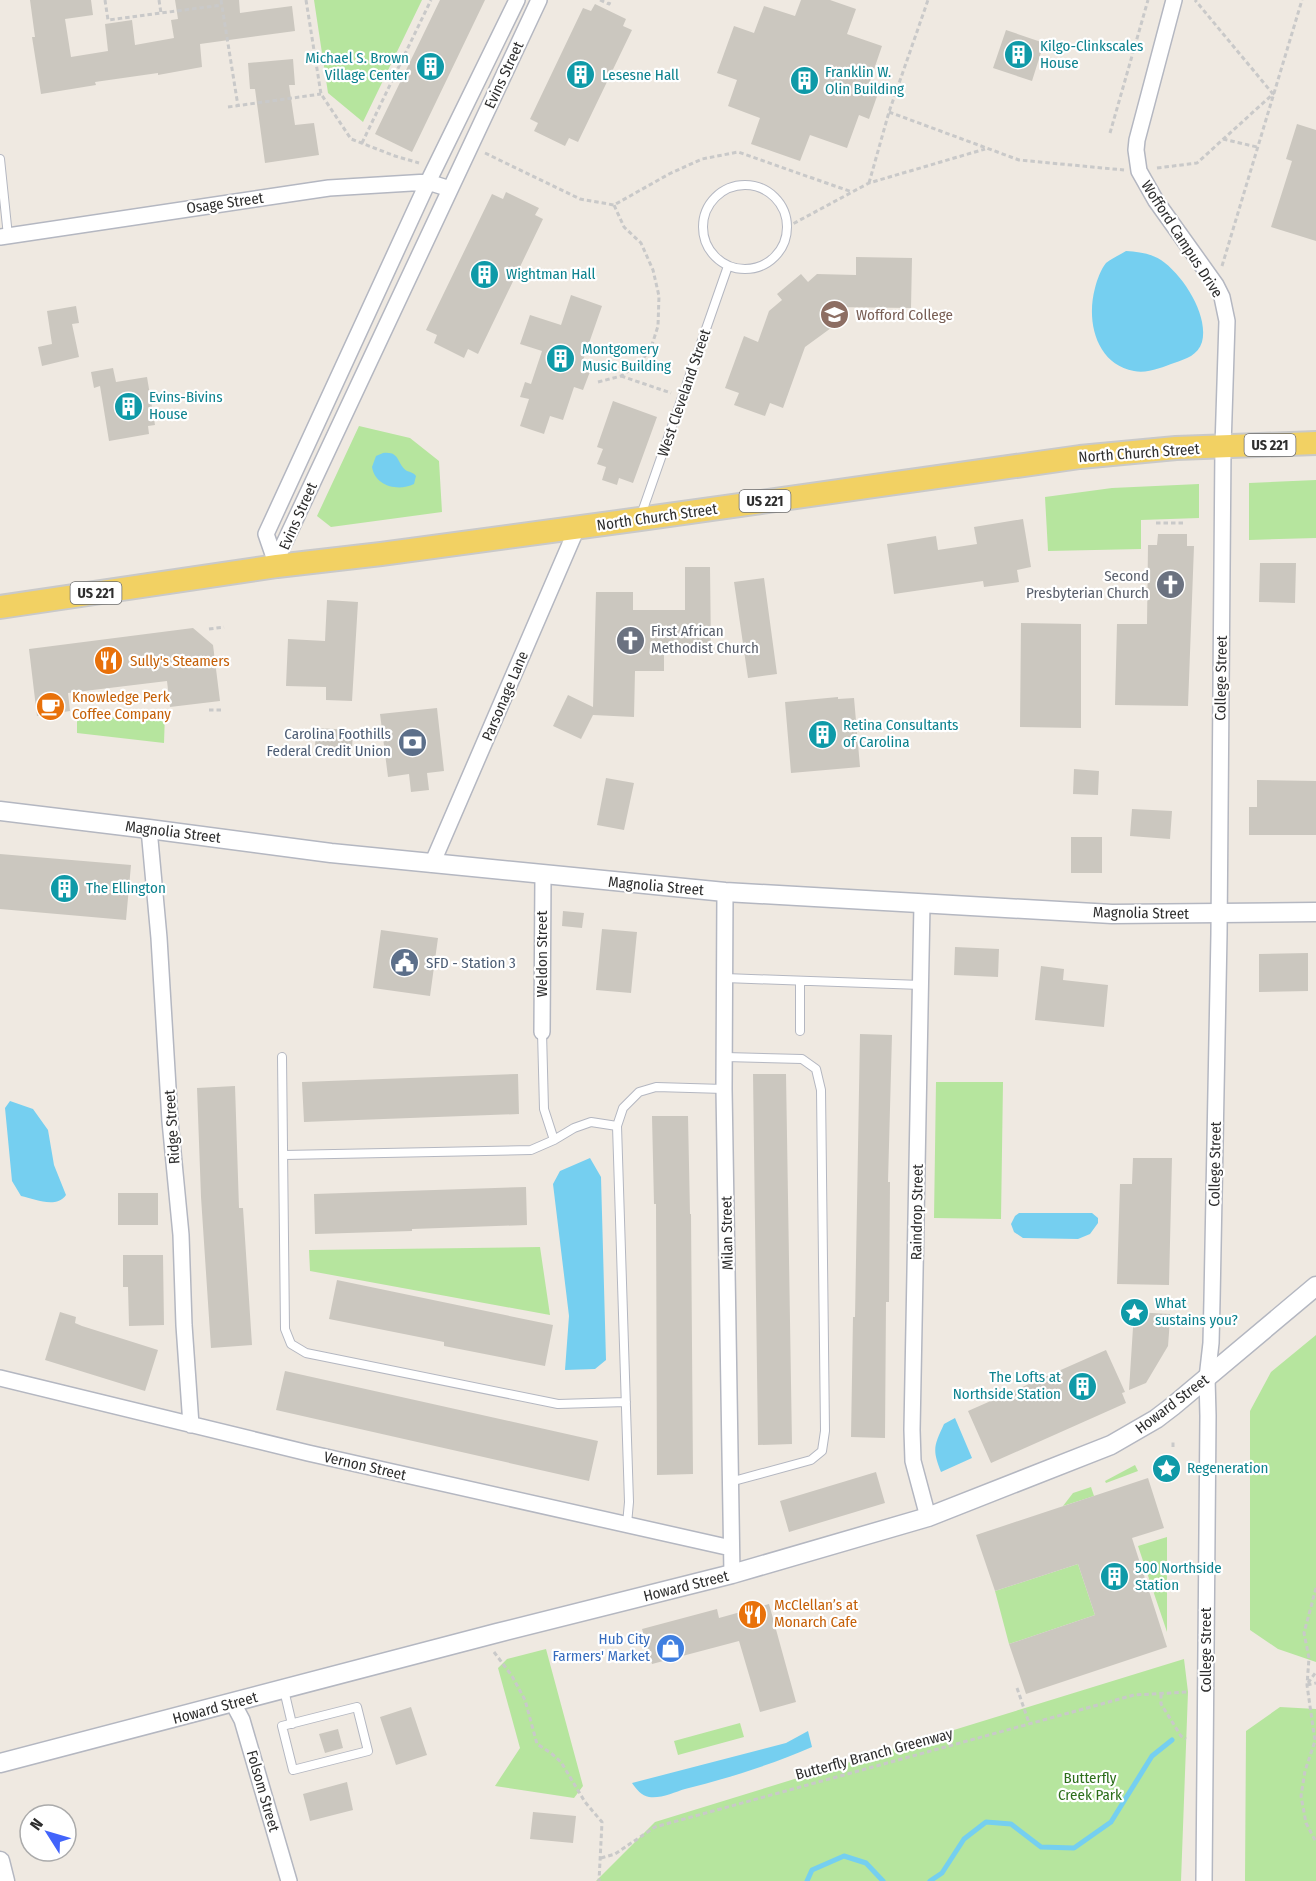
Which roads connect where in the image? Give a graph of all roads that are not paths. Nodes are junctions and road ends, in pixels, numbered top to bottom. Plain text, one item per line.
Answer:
1 (517, 0) edge
2 (539, 0) edge
3 (1174, 0) edge
4 (0, 159) edge
5 (428, 183) junction
6 (450, 189) junction
7 (4, 236) edge
8 (728, 266) junction
9 (1316, 444) edge
10 (1224, 447) junction
11 (640, 519) junction
12 (577, 528) junction
13 (277, 566) junction
14 (0, 607) edge
15 (0, 811) edge
16 (149, 828) junction
17 (432, 864) junction
18 (543, 875) junction
19 (725, 892) junction
20 (922, 904) junction
21 (1316, 912) edge
22 (1219, 914) junction
23 (725, 978) junction
24 (800, 981) junction
25 (921, 985) junction
26 (800, 1031) dead end
27 (542, 1032) joint
28 (282, 1057) dead end
29 (725, 1057) junction
30 (724, 1089) junction
31 (617, 1126) junction
32 (554, 1140) junction
33 (284, 1155) junction
34 (1316, 1286) edge
35 (0, 1378) edge
36 (1207, 1378) junction
37 (626, 1402) junction
38 (191, 1425) junction
39 (730, 1482) junction
40 (928, 1517) junction
41 (627, 1524) junction
42 (731, 1548) junction
43 (732, 1574) junction
44 (284, 1690) junction
45 (234, 1703) junction
46 (292, 1724) junction
47 (0, 1763) edge
48 (0, 1861) edge
49 (5, 1881) edge
50 (289, 1881) edge
51 (1204, 1881) edge

1 - 5 street, Evins Street
2 - 6 street, Evins Street
3 - 10 street, Wofford Campus Drive
4 - 7 lane
5 - 6 street, Osage Street
5 - 7 street, Osage Street
5 - 13 street, Evins Street
6 - 13 street, Evins Street
8 - 8 lane
8 - 11 lane, West Cleveland Street
9 - 10 main road, North Church Street / US 221
10 - 11 main road, North Church Street / US 221
10 - 22 street, College Street
11 - 12 main road, North Church Street / US 221
12 - 13 main road, North Church Street / US 221
12 - 17 street, Parsonage Lane
13 - 14 main road, North Church Street / US 221
15 - 16 street, Magnolia Street
16 - 17 street, Magnolia Street
16 - 38 street, Ridge Street
17 - 18 street, Magnolia Street
18 - 19 street, Magnolia Street
18 - 27 street, Weldon Street
19 - 20 street, Magnolia Street
19 - 23 street, Milan Street
20 - 22 street, Magnolia Street
20 - 25 street, Raindrop Street
21 - 22 street, Magnolia Street
22 - 36 street, College Street
23 - 24 lane
23 - 29 street, Milan Street
24 - 25 lane
24 - 26 lane
25 - 40 street, Raindrop Street
27 - 32 lane
28 - 33 lane
29 - 30 street, Milan Street
29 - 39 lane
30 - 31 lane
30 - 39 street, Milan Street
31 - 32 lane
31 - 37 lane
32 - 33 lane
33 - 37 lane
34 - 36 street, Howard Street
35 - 38 street, Vernon Street
36 - 40 street, Howard Street
36 - 51 street, College Street
37 - 41 lane
38 - 41 street, Vernon Street
39 - 42 street, Milan Street
40 - 43 street, Howard Street
41 - 42 street, Vernon Street
42 - 43 street, Milan Street
43 - 44 street, Howard Street
44 - 45 street, Howard Street
44 - 46 lane
45 - 47 street, Howard Street
45 - 50 street, Folsom Street
46 - 46 lane
48 - 49 street

